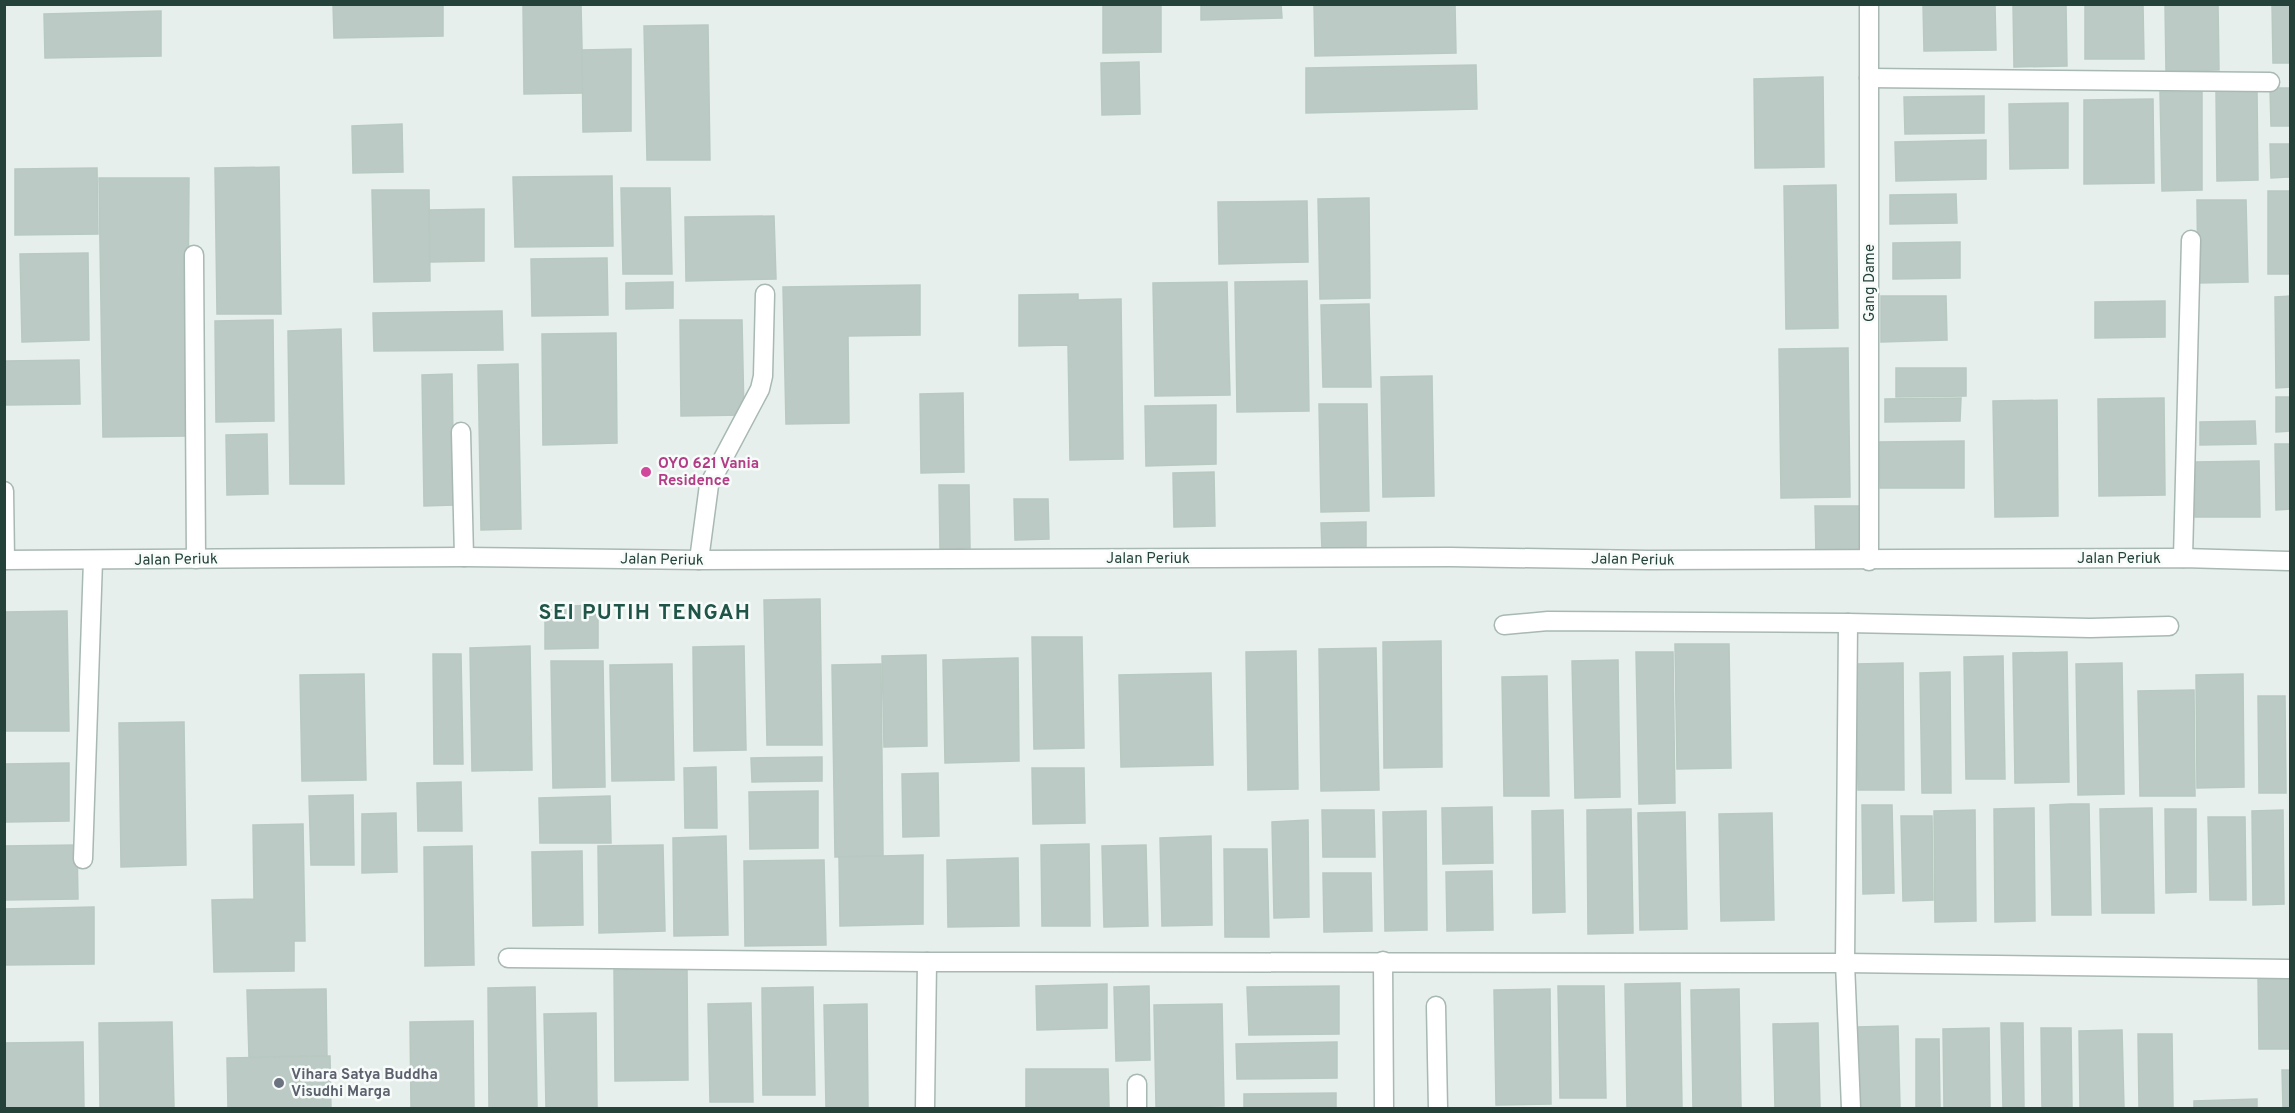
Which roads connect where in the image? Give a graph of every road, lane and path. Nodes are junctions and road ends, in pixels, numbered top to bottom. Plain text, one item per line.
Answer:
1 (1869, 4) edge
2 (1869, 78) junction
3 (2270, 82) dead end
4 (2191, 240) dead end
5 (194, 255) dead end
6 (765, 294) dead end
7 (461, 432) dead end
8 (4, 490) edge
9 (464, 557) junction
10 (2183, 558) junction
11 (196, 559) junction
12 (5, 560) edge
13 (93, 560) junction
14 (699, 560) junction
15 (1869, 561) junction
16 (2290, 561) edge
17 (1848, 623) junction
18 (1504, 625) dead end
19 (2169, 626) dead end
20 (83, 859) dead end
21 (508, 958) dead end
22 (1383, 961) junction
23 (927, 962) junction
24 (1845, 963) junction
25 (2290, 969) edge
26 (1436, 1006) dead end
27 (1137, 1084) dead end
28 (925, 1108) edge
29 (1137, 1108) edge
30 (1384, 1108) edge
31 (1438, 1108) edge
32 (1851, 1108) edge

1 - 2 street, Gang Dame
2 - 3 street
2 - 15 street, Gang Dame
4 - 10 street
5 - 11 street
6 - 14 street
7 - 9 street
8 - 12 street
9 - 11 street, Jalan Periuk
9 - 14 street, Jalan Periuk
10 - 15 street, Jalan Periuk
10 - 16 street, Jalan Periuk
11 - 13 street, Jalan Periuk
12 - 13 street, Jalan Periuk
13 - 20 street
14 - 15 street, Jalan Periuk
17 - 18 street
17 - 19 street
17 - 24 street
21 - 23 street
22 - 23 street
22 - 24 street
22 - 30 street
23 - 28 street
24 - 25 street
24 - 32 street
26 - 31 street
27 - 29 street

